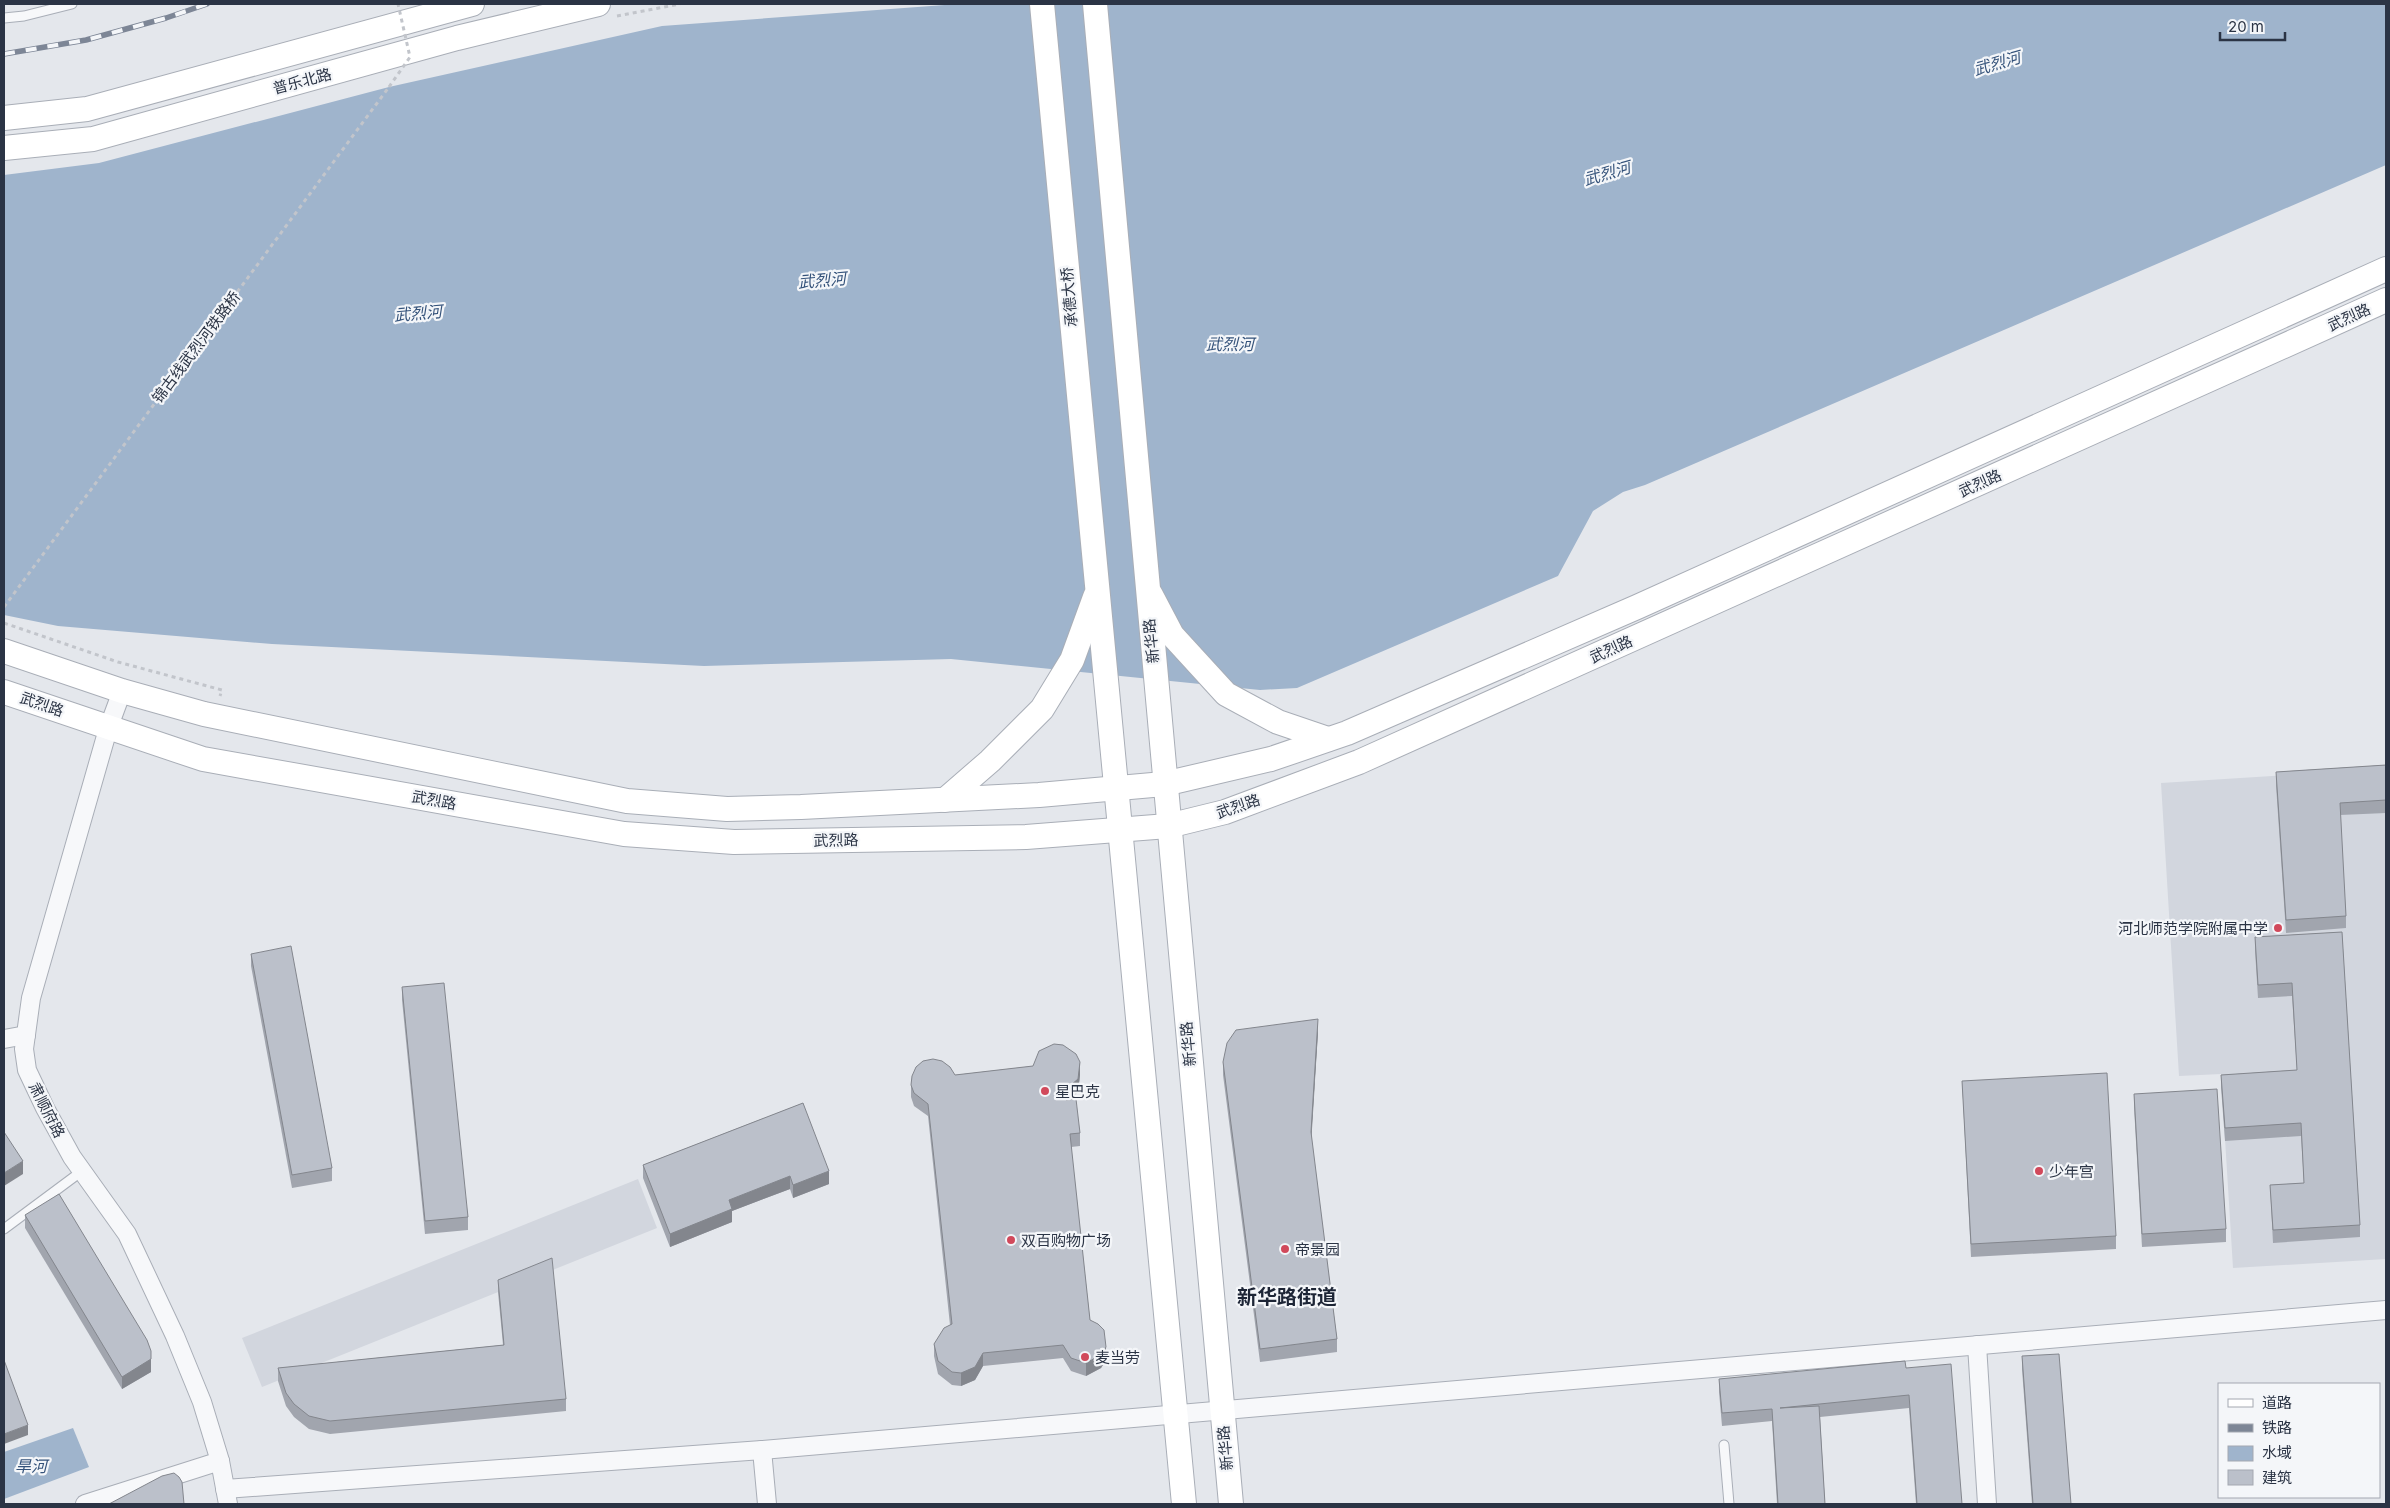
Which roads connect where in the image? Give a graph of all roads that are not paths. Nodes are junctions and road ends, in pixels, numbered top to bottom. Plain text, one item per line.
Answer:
1 (72, 4) edge
2 (472, 4) edge
3 (484, 4) edge
4 (598, 4) edge
5 (1042, 4) edge
6 (1094, 4) edge
7 (415, 9) edge
8 (4, 18) edge
9 (438, 44) junction
10 (4, 118) edge
11 (4, 148) edge
12 (2386, 269) edge
13 (2386, 300) edge
14 (1146, 585) junction
15 (1097, 591) junction
16 (4, 651) edge
17 (122, 691) junction
18 (4, 692) edge
19 (108, 729) junction
20 (1328, 739) junction
21 (1164, 784) junction
22 (1116, 788) junction
23 (945, 800) junction
24 (1168, 826) junction
25 (1120, 830) junction
26 (26, 1036) junction
27 (4, 1039) edge
28 (82, 1171) junction
29 (4, 1228) edge
30 (2386, 1310) edge
31 (1977, 1345) junction
32 (1222, 1410) junction
33 (1175, 1414) junction
34 (1724, 1445) dead end
35 (762, 1450) junction
36 (220, 1461) junction
37 (226, 1497) edge
38 (85, 1504) edge
39 (767, 1504) edge
40 (1184, 1504) edge
41 (1231, 1504) edge
42 (1728, 1504) edge
43 (1987, 1504) edge

1 - 8 lane
2 - 7 main road, 普乐北路
3 - 9 main road
4 - 9 main road, 普乐北路
5 - 15 main road, 承德大桥
6 - 14 main road
7 - 10 main road, 普乐北路
9 - 11 main road, 普乐北路
12 - 20 main road, 武烈路
13 - 24 main road, 武烈路
14 - 20 main road
14 - 21 main road, 新华路
15 - 22 main road
15 - 23 main road
16 - 17 main road, 武烈路
17 - 19 street, 肃顺府路
17 - 23 main road, 武烈路
18 - 19 main road, 武烈路
19 - 25 main road, 武烈路
19 - 26 street, 肃顺府路
20 - 21 main road, 武烈路
21 - 22 main road, 武烈路
21 - 24 main road, 新华路
22 - 23 main road, 武烈路
22 - 25 main road
24 - 25 main road, 武烈路
24 - 32 main road, 新华路
25 - 33 main road
26 - 27 street
26 - 28 street, 肃顺府路
28 - 29 lane
28 - 36 street, 肃顺府路
30 - 31 street
31 - 32 street
31 - 43 street
32 - 33 street
32 - 41 main road, 新华路
33 - 35 street
33 - 40 main road
34 - 42 lane
35 - 37 street
35 - 39 street
36 - 37 street, 肃顺府路
36 - 38 street

